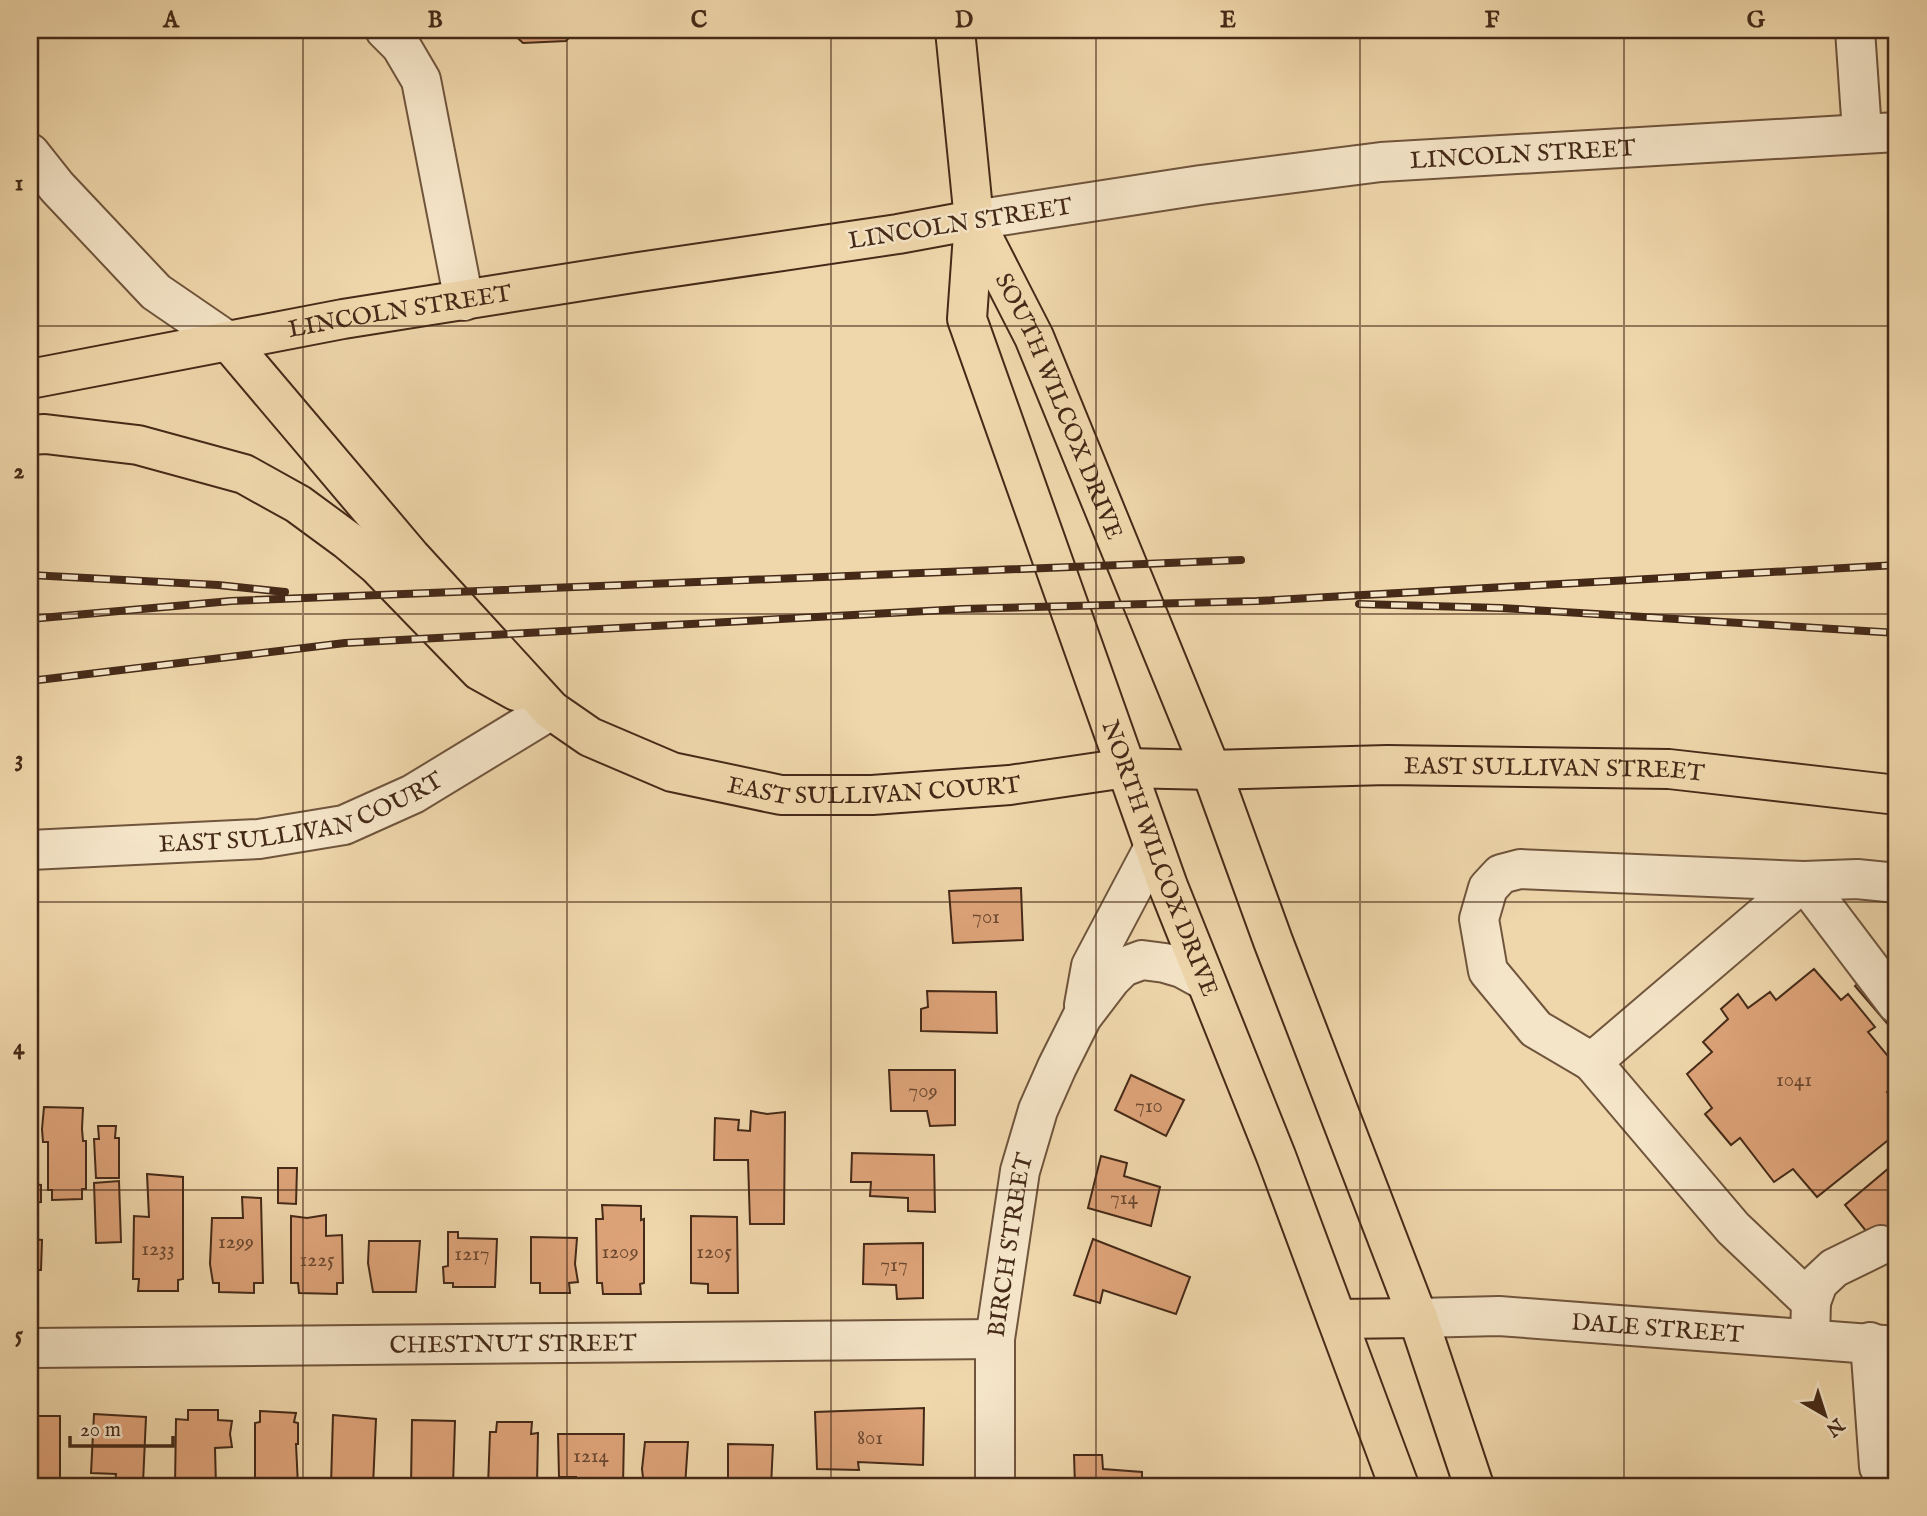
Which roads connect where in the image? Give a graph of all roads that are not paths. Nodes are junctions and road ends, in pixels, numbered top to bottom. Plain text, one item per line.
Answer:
1 (385, 30) edge
2 (955, 30) edge
3 (1855, 30) edge
4 (1879, 132) edge
5 (30, 153) edge
6 (974, 220) junction
7 (464, 301) junction
8 (229, 342) junction
9 (30, 379) edge
10 (30, 435) edge
11 (551, 710) junction
12 (1126, 768) junction
13 (1211, 770) junction
14 (1897, 795) edge
15 (1154, 848) junction
16 (30, 850) edge
17 (1804, 881) junction
18 (1897, 884) edge
19 (1204, 980) junction
20 (1897, 1004) edge
21 (1082, 1017) junction
22 (1592, 1062) junction
23 (1881, 1245) dead end
24 (1418, 1318) junction
25 (1337, 1319) junction
26 (1811, 1320) junction
27 (995, 1339) junction
28 (1884, 1344) edge
29 (30, 1348) edge
30 (995, 1486) edge
31 (1399, 1486) edge
32 (1474, 1486) edge
33 (1892, 1486) edge

1 - 7 street
2 - 6 main road, SOUTH WILCOX DRIVE
3 - 4 street
4 - 6 street, LINCOLN STREET
5 - 8 street
6 - 7 main road, LINCOLN STREET
6 - 12 main road, NORTH WILCOX DRIVE
6 - 13 main road, SOUTH WILCOX DRIVE
7 - 8 main road, LINCOLN STREET
8 - 9 main road, LINCOLN STREET
8 - 11 main road, EAST SULLIVAN COURT
10 - 11 main road
11 - 12 main road, EAST SULLIVAN COURT
11 - 16 street, EAST SULLIVAN COURT
12 - 13 main road, EAST SULLIVAN COURT
12 - 15 main road, NORTH WILCOX DRIVE
13 - 14 main road, EAST SULLIVAN STREET
13 - 24 main road
15 - 19 main road, NORTH WILCOX DRIVE
15 - 21 street, BIRCH STREET
17 - 18 street
17 - 20 street
17 - 22 street
17 - 22 street
19 - 21 street, BIRCH STREET
19 - 25 main road, NORTH WILCOX DRIVE
21 - 27 street, BIRCH STREET
22 - 26 street
23 - 26 street
24 - 25 main road
24 - 26 street, DALE STREET
24 - 32 main road
25 - 31 main road, NORTH WILCOX DRIVE
26 - 28 street, DALE STREET
27 - 29 street, CHESTNUT STREET
27 - 30 street, BIRCH STREET
28 - 33 street

